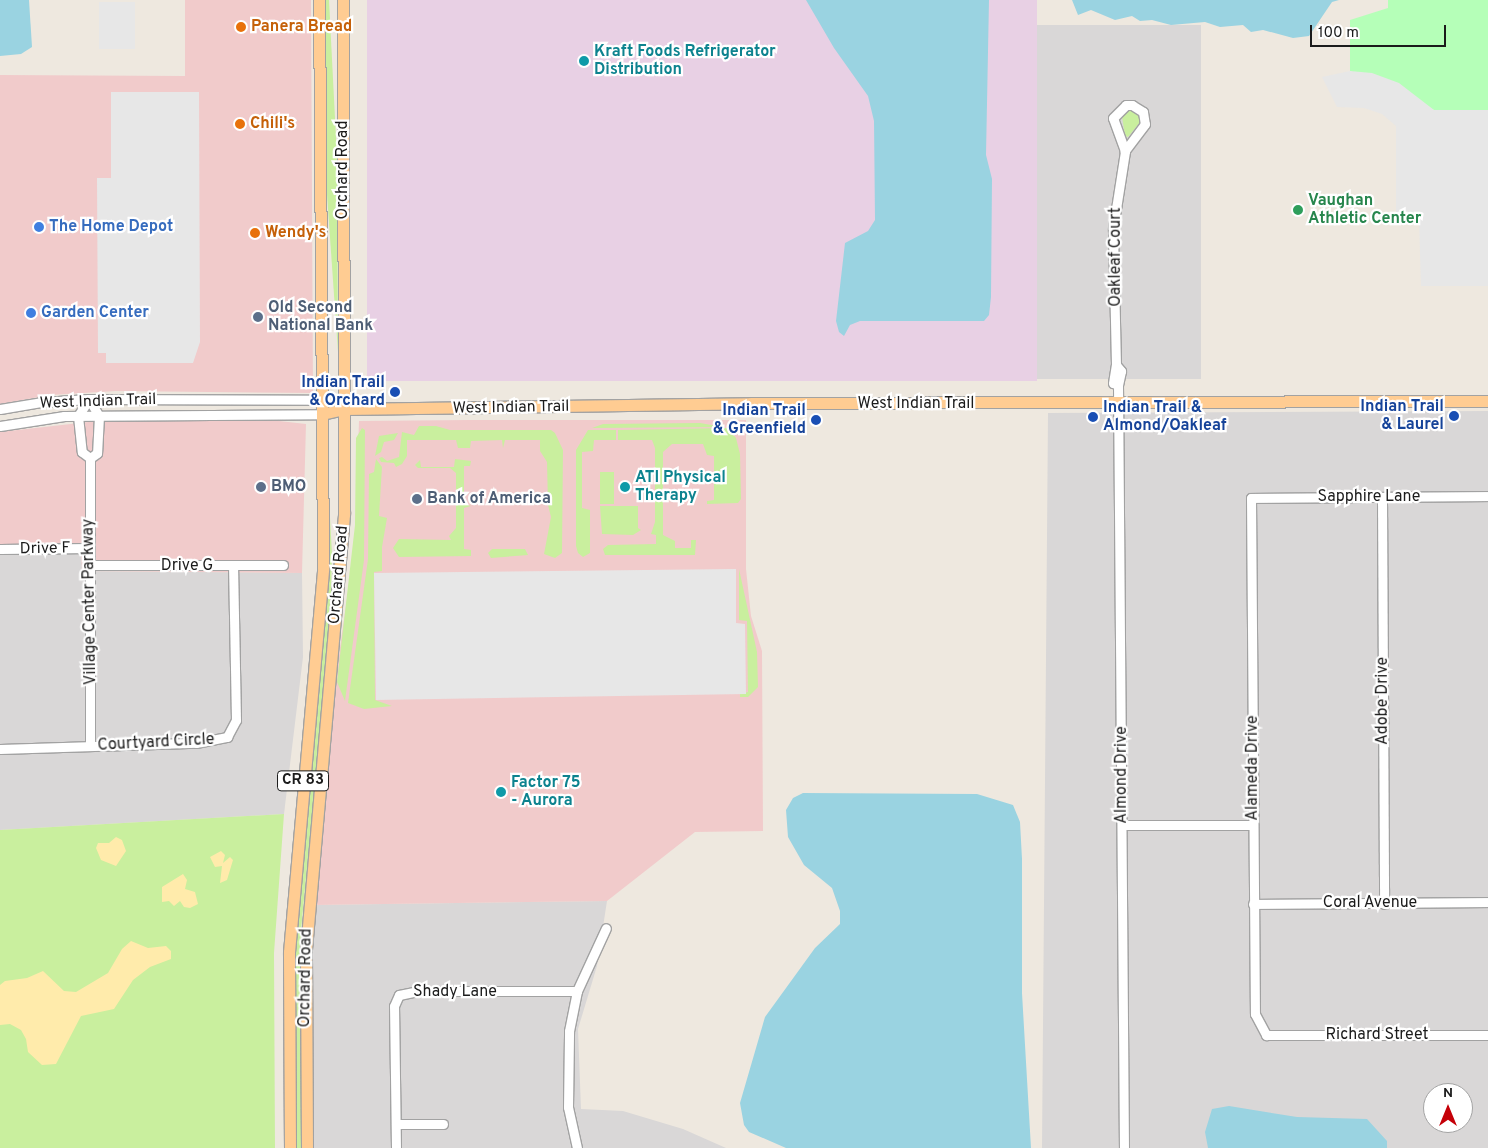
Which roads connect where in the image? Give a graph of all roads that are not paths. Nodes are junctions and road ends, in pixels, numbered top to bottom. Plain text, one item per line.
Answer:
1 (319, 0) edge
2 (343, 0) edge
3 (1125, 151) junction
4 (89, 399) junction
5 (322, 400) junction
6 (1488, 401) edge
7 (1119, 403) junction
8 (344, 409) junction
9 (0, 410) edge
10 (322, 414) junction
11 (78, 416) junction
12 (99, 416) junction
13 (0, 426) edge
14 (90, 458) junction
15 (1488, 496) edge
16 (1251, 498) joint
17 (1382, 498) junction
18 (90, 548) junction
19 (0, 549) edge
20 (90, 565) junction
21 (234, 566) junction
22 (283, 566) dead end
23 (90, 746) junction
24 (0, 749) edge
25 (1122, 825) junction
26 (1253, 825) junction
27 (1488, 902) edge
28 (1253, 904) junction
29 (1384, 904) junction
30 (606, 928) dead end
31 (576, 992) junction
32 (1266, 1035) joint
33 (1488, 1035) edge
34 (396, 1124) junction
35 (443, 1124) dead end
36 (290, 1148) edge
37 (307, 1148) edge
38 (396, 1148) edge
39 (577, 1148) edge
40 (1124, 1148) edge

1 - 5 main road, Orchard Road / CR 83
2 - 8 main road, Orchard Road / CR 83
3 - 3 street, Oakleaf Court
3 - 7 street, Oakleaf Court
4 - 5 street, West Indian Trail
4 - 9 street, West Indian Trail
4 - 11 street
4 - 12 street
5 - 8 main road, West Indian Trail
5 - 10 main road, Orchard Road / CR 83
6 - 7 main road, West Indian Trail
7 - 8 main road, West Indian Trail
7 - 25 street, Almond Drive
8 - 10 main road, West Indian Trail
8 - 37 main road, Orchard Road / CR 83
10 - 12 street, West Indian Trail
10 - 36 main road, Orchard Road / CR 83
11 - 12 street, West Indian Trail
11 - 13 street, West Indian Trail
11 - 14 street, Village Center Parkway
12 - 14 street, Village Center Parkway
14 - 18 street, Village Center Parkway
15 - 17 street, Sapphire Lane
16 - 17 street, Sapphire Lane
16 - 26 street, Alameda Drive
17 - 29 street, Adobe Drive
18 - 19 street, Drive F
18 - 20 street, Village Center Parkway
20 - 21 street, Drive G
20 - 23 street, Village Center Parkway
21 - 22 street, Drive G
21 - 23 street, Courtyard Circle
23 - 24 street, Courtyard Circle
25 - 26 street
25 - 40 street, Almond Drive
26 - 28 street, Alameda Drive
27 - 29 street, Coral Avenue
28 - 29 street, Coral Avenue
28 - 32 street, Alameda Drive
30 - 31 street
31 - 34 street, Shady Lane
31 - 39 street
32 - 33 street, Richard Street
34 - 35 street
34 - 38 street, Shady Lane

